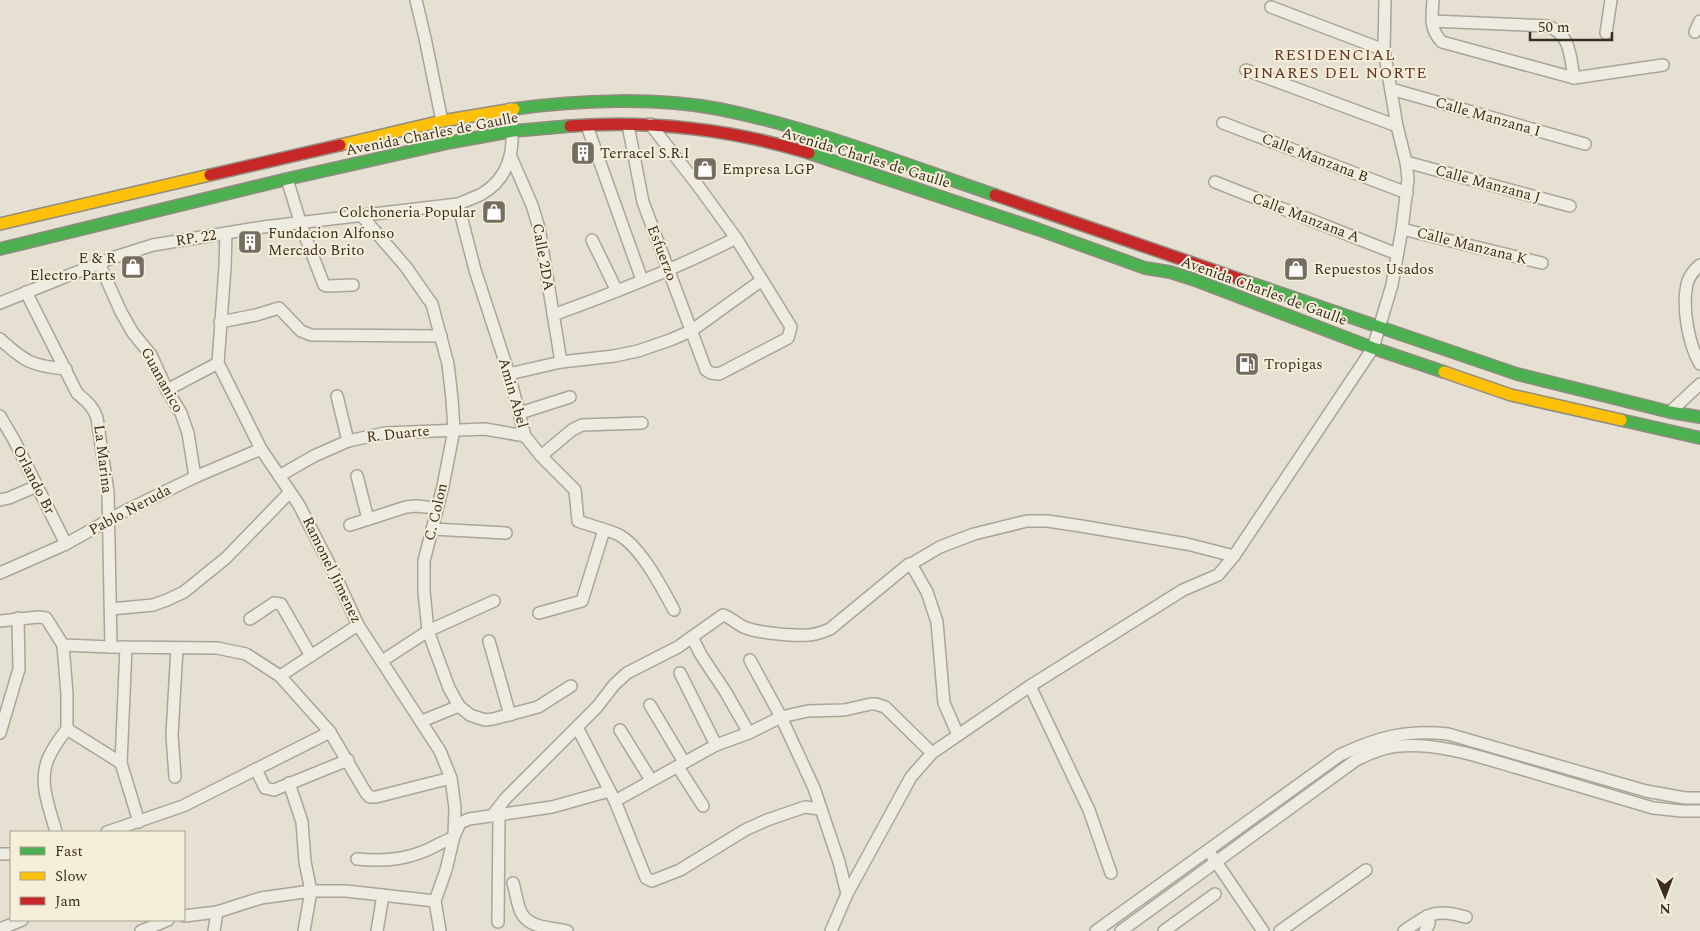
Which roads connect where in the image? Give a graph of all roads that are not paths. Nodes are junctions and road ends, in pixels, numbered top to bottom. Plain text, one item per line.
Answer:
1 (416, 0) edge
2 (1385, 0) edge
3 (1433, 0) edge
4 (1611, 0) edge
5 (1271, 7) dead end
6 (1700, 20) edge
7 (1432, 21) junction
8 (1695, 32) dead end
9 (1606, 33) dead end
10 (1384, 50) junction
11 (1663, 65) dead end
12 (1246, 70) dead end
13 (1574, 78) junction
14 (1391, 89) junction
15 (510, 109) junction
16 (442, 121) junction
17 (1223, 123) dead end
18 (650, 124) junction
19 (628, 125) junction
20 (586, 126) junction
21 (1397, 126) junction
22 (513, 131) junction
23 (1585, 144) dead end
24 (511, 157) junction
25 (1406, 162) junction
26 (287, 179) junction
27 (1215, 182) dead end
28 (1407, 193) junction
29 (458, 204) junction
30 (1570, 206) dead end
31 (361, 215) junction
32 (301, 222) junction
33 (0, 224) edge
34 (1402, 228) junction
35 (226, 233) junction
36 (736, 238) junction
37 (592, 240) dead end
38 (0, 249) edge
39 (1397, 254) junction
40 (99, 263) junction
41 (1542, 263) dead end
42 (1700, 265) edge
43 (669, 269) junction
44 (642, 280) junction
45 (762, 280) junction
46 (353, 285) dead end
47 (617, 290) junction
48 (26, 292) junction
49 (0, 303) edge
50 (553, 315) junction
51 (220, 322) junction
52 (1380, 328) junction
53 (692, 331) junction
54 (441, 336) junction
55 (0, 339) edge
56 (1374, 348) junction
57 (561, 362) junction
58 (218, 363) junction
59 (1700, 364) edge
60 (66, 369) junction
61 (509, 374) junction
62 (1517, 374) junction
63 (1700, 384) edge
64 (167, 390) junction
65 (1511, 394) junction
66 (337, 396) dead end
67 (570, 398) dead end
68 (1670, 412) junction
69 (520, 413) junction
70 (0, 416) edge
71 (1700, 417) edge
72 (642, 423) dead end
73 (454, 430) junction
74 (525, 436) junction
75 (1700, 438) edge
76 (348, 441) junction
77 (261, 449) junction
78 (541, 456) junction
79 (279, 476) junction
80 (357, 476) dead end
81 (195, 477) junction
82 (37, 486) junction
83 (290, 492) junction
84 (0, 500) edge
85 (437, 508) junction
86 (368, 519) junction
87 (109, 521) junction
88 (350, 524) dead end
89 (433, 529) junction
90 (604, 530) junction
91 (506, 533) dead end
92 (66, 544) junction
93 (1234, 556) junction
94 (911, 564) junction
95 (0, 573) edge
96 (494, 601) dead end
97 (111, 610) junction
98 (674, 610) dead end
99 (539, 613) dead end
100 (18, 618) junction
101 (250, 619) dead end
102 (0, 621) edge
103 (358, 625) junction
104 (428, 631) junction
105 (692, 638) junction
106 (489, 641) dead end
107 (63, 645) junction
108 (111, 647) junction
109 (126, 647) junction
110 (177, 648) junction
111 (310, 656) junction
112 (750, 660) dead end
113 (382, 661) junction
114 (680, 673) dead end
115 (280, 676) junction
116 (571, 686) dead end
117 (1030, 686) junction
118 (650, 704) dead end
119 (459, 706) junction
120 (510, 715) junction
121 (781, 717) junction
122 (422, 721) junction
123 (577, 727) junction
124 (67, 729) junction
125 (620, 730) dead end
126 (0, 732) edge
127 (330, 732) junction
128 (749, 733) junction
129 (958, 735) junction
130 (716, 745) junction
131 (932, 753) junction
132 (348, 760) junction
133 (122, 763) junction
134 (681, 764) junction
135 (256, 769) junction
136 (175, 777) dead end
137 (452, 778) junction
138 (651, 780) junction
139 (290, 783) junction
140 (612, 796) junction
141 (1700, 798) edge
142 (703, 806) dead end
143 (820, 809) junction
144 (1700, 811) edge
145 (496, 815) junction
146 (138, 822) junction
147 (56, 831) edge
148 (110, 831) edge
149 (454, 836) junction
150 (1208, 850) junction
151 (357, 859) dead end
152 (1216, 863) junction
153 (1366, 870) dead end
154 (1111, 873) dead end
155 (514, 882) dead end
156 (311, 891) junction
157 (847, 894) junction
158 (1215, 894) dead end
159 (383, 895) junction
160 (435, 901) junction
161 (217, 912) junction
162 (185, 916) edge
163 (1427, 916) junction
164 (1466, 917) dead end
165 (20, 921) edge
166 (166, 921) edge
167 (498, 922) dead end
168 (1180, 927) edge
169 (0, 930) edge
170 (141, 931) edge
171 (214, 931) edge
172 (304, 931) edge
173 (377, 931) edge
174 (440, 931) edge
175 (567, 931) edge
176 (831, 931) edge
177 (1096, 931) edge
178 (1121, 931) edge
179 (1164, 931) edge
180 (1263, 931) edge
181 (1280, 931) edge
182 (1404, 931) edge
183 (1425, 931) edge

1 - 16 street
2 - 10 street
3 - 7 street
4 - 9 street
5 - 10 street
6 - 8 street
7 - 13 street
7 - 13 street
10 - 14 street
11 - 13 street
12 - 21 street
14 - 21 street
14 - 23 street, Calle Manzana I
15 - 16 main road, Avenida Charles de Gaulle
15 - 22 street, RP. 22
15 - 52 main road, Avenida Charles de Gaulle
16 - 33 main road, Avenida Charles de Gaulle
17 - 28 street, Calle Manzana B
18 - 19 main road, Avenida Charles de Gaulle
18 - 36 street
18 - 56 main road, Avenida Charles de Gaulle
19 - 20 main road, Avenida Charles de Gaulle
19 - 43 street, Esfuerzo
20 - 22 main road, Avenida Charles de Gaulle
20 - 44 street
21 - 25 street
22 - 24 street, RP. 22
22 - 26 main road, Avenida Charles de Gaulle
24 - 29 street, RP. 22
24 - 50 street, Calle 2DA
25 - 28 street
25 - 30 street, Calle Manzana J
26 - 32 street
26 - 38 main road, Avenida Charles de Gaulle
27 - 39 street, Calle Manzana A
28 - 34 street
29 - 31 street, RP. 22
29 - 61 street, Amin Abel
31 - 32 street, RP. 22
31 - 54 street, C. Colon
32 - 35 street, RP. 22
32 - 46 street
34 - 39 street
34 - 41 street, Calle Manzana K
35 - 40 street, RP. 22
35 - 51 street, Ramonel Jimenez
36 - 43 street
36 - 45 street
37 - 47 street
39 - 52 street
40 - 48 street, RP. 22
40 - 64 street, Guananico
42 - 59 street
43 - 44 street
43 - 53 street, Esfuerzo
44 - 47 street
45 - 53 street
45 - 53 street, Esfuerzo
47 - 50 street
48 - 49 street, RP. 22
48 - 60 street, La Marina
50 - 57 street, Calle 2DA
51 - 54 street
51 - 58 street, Ramonel Jimenez
52 - 56 street
52 - 62 main road, Avenida Charles de Gaulle
53 - 57 street
54 - 73 street, C. Colon
55 - 60 street
56 - 65 main road, Avenida Charles de Gaulle
56 - 93 street
57 - 61 street
58 - 64 street
58 - 77 street, Ramonel Jimenez
60 - 87 street, La Marina
61 - 69 street, Amin Abel
62 - 65 main road
62 - 68 main road, Avenida Charles de Gaulle
63 - 68 street
64 - 81 street, Guananico
65 - 75 main road, Avenida Charles de Gaulle
66 - 76 street
67 - 69 street
68 - 71 main road, Avenida Charles de Gaulle
69 - 74 street, Amin Abel
70 - 82 street, Orlando Br
72 - 78 street
73 - 74 street, R. Duarte
73 - 76 street, R. Duarte
73 - 85 street, C. Colon
74 - 78 street, Amin Abel
76 - 79 street, R. Duarte
77 - 79 street, Ramonel Jimenez
77 - 81 street, Pablo Neruda
78 - 90 street, Amin Abel
79 - 83 street, Ramonel Jimenez
80 - 86 street
81 - 87 street, Pablo Neruda
82 - 84 street
82 - 92 street, Orlando Br
83 - 97 street
83 - 103 street, Ramonel Jimenez
85 - 86 street
85 - 89 street, C. Colon
86 - 88 street
87 - 92 street, Pablo Neruda
87 - 97 street, La Marina
89 - 91 street
89 - 104 street, C. Colon
90 - 98 street, Amin Abel
90 - 99 street
92 - 95 street, Pablo Neruda
93 - 94 street
93 - 117 street
94 - 105 street
94 - 129 street
96 - 104 street
97 - 108 street, La Marina
100 - 102 street
100 - 107 street
100 - 126 street
101 - 111 street
103 - 111 street
103 - 113 street, Ramonel Jimenez
104 - 113 street
104 - 119 street, C. Colon
105 - 123 street
105 - 128 street
106 - 120 street
107 - 108 street
107 - 124 street
108 - 109 street
109 - 110 street
109 - 133 street
110 - 115 street
110 - 136 street
111 - 115 street
112 - 121 street
113 - 122 street, Ramonel Jimenez
114 - 130 street
115 - 127 street
116 - 120 street
117 - 129 street
117 - 154 street
118 - 134 street
119 - 120 street
119 - 122 street
121 - 128 street
121 - 131 street
121 - 143 street
122 - 137 street, Ramonel Jimenez
123 - 140 street
123 - 145 street
124 - 133 street
124 - 147 street
125 - 138 street
127 - 132 street
127 - 135 street
128 - 130 street
129 - 131 street
130 - 134 street
131 - 157 street
132 - 137 street
132 - 139 street
133 - 146 street
134 - 138 street
134 - 142 street
135 - 139 street
135 - 146 street
137 - 149 street, Ramonel Jimenez
138 - 140 street
139 - 156 street
140 - 143 street
140 - 145 street
141 - 150 street
143 - 157 street
144 - 152 street
145 - 149 street
145 - 167 street
146 - 148 street
149 - 151 street
149 - 160 street, Ramonel Jimenez
150 - 152 street
150 - 177 street
152 - 178 street
152 - 180 street
153 - 181 street
155 - 175 street
156 - 159 street
156 - 161 street
156 - 172 street
157 - 176 street
158 - 168 street
159 - 160 street
159 - 173 street
160 - 174 street
161 - 162 street
161 - 171 street
163 - 164 street
163 - 182 street
163 - 183 street
165 - 169 street
166 - 170 street
168 - 179 street

